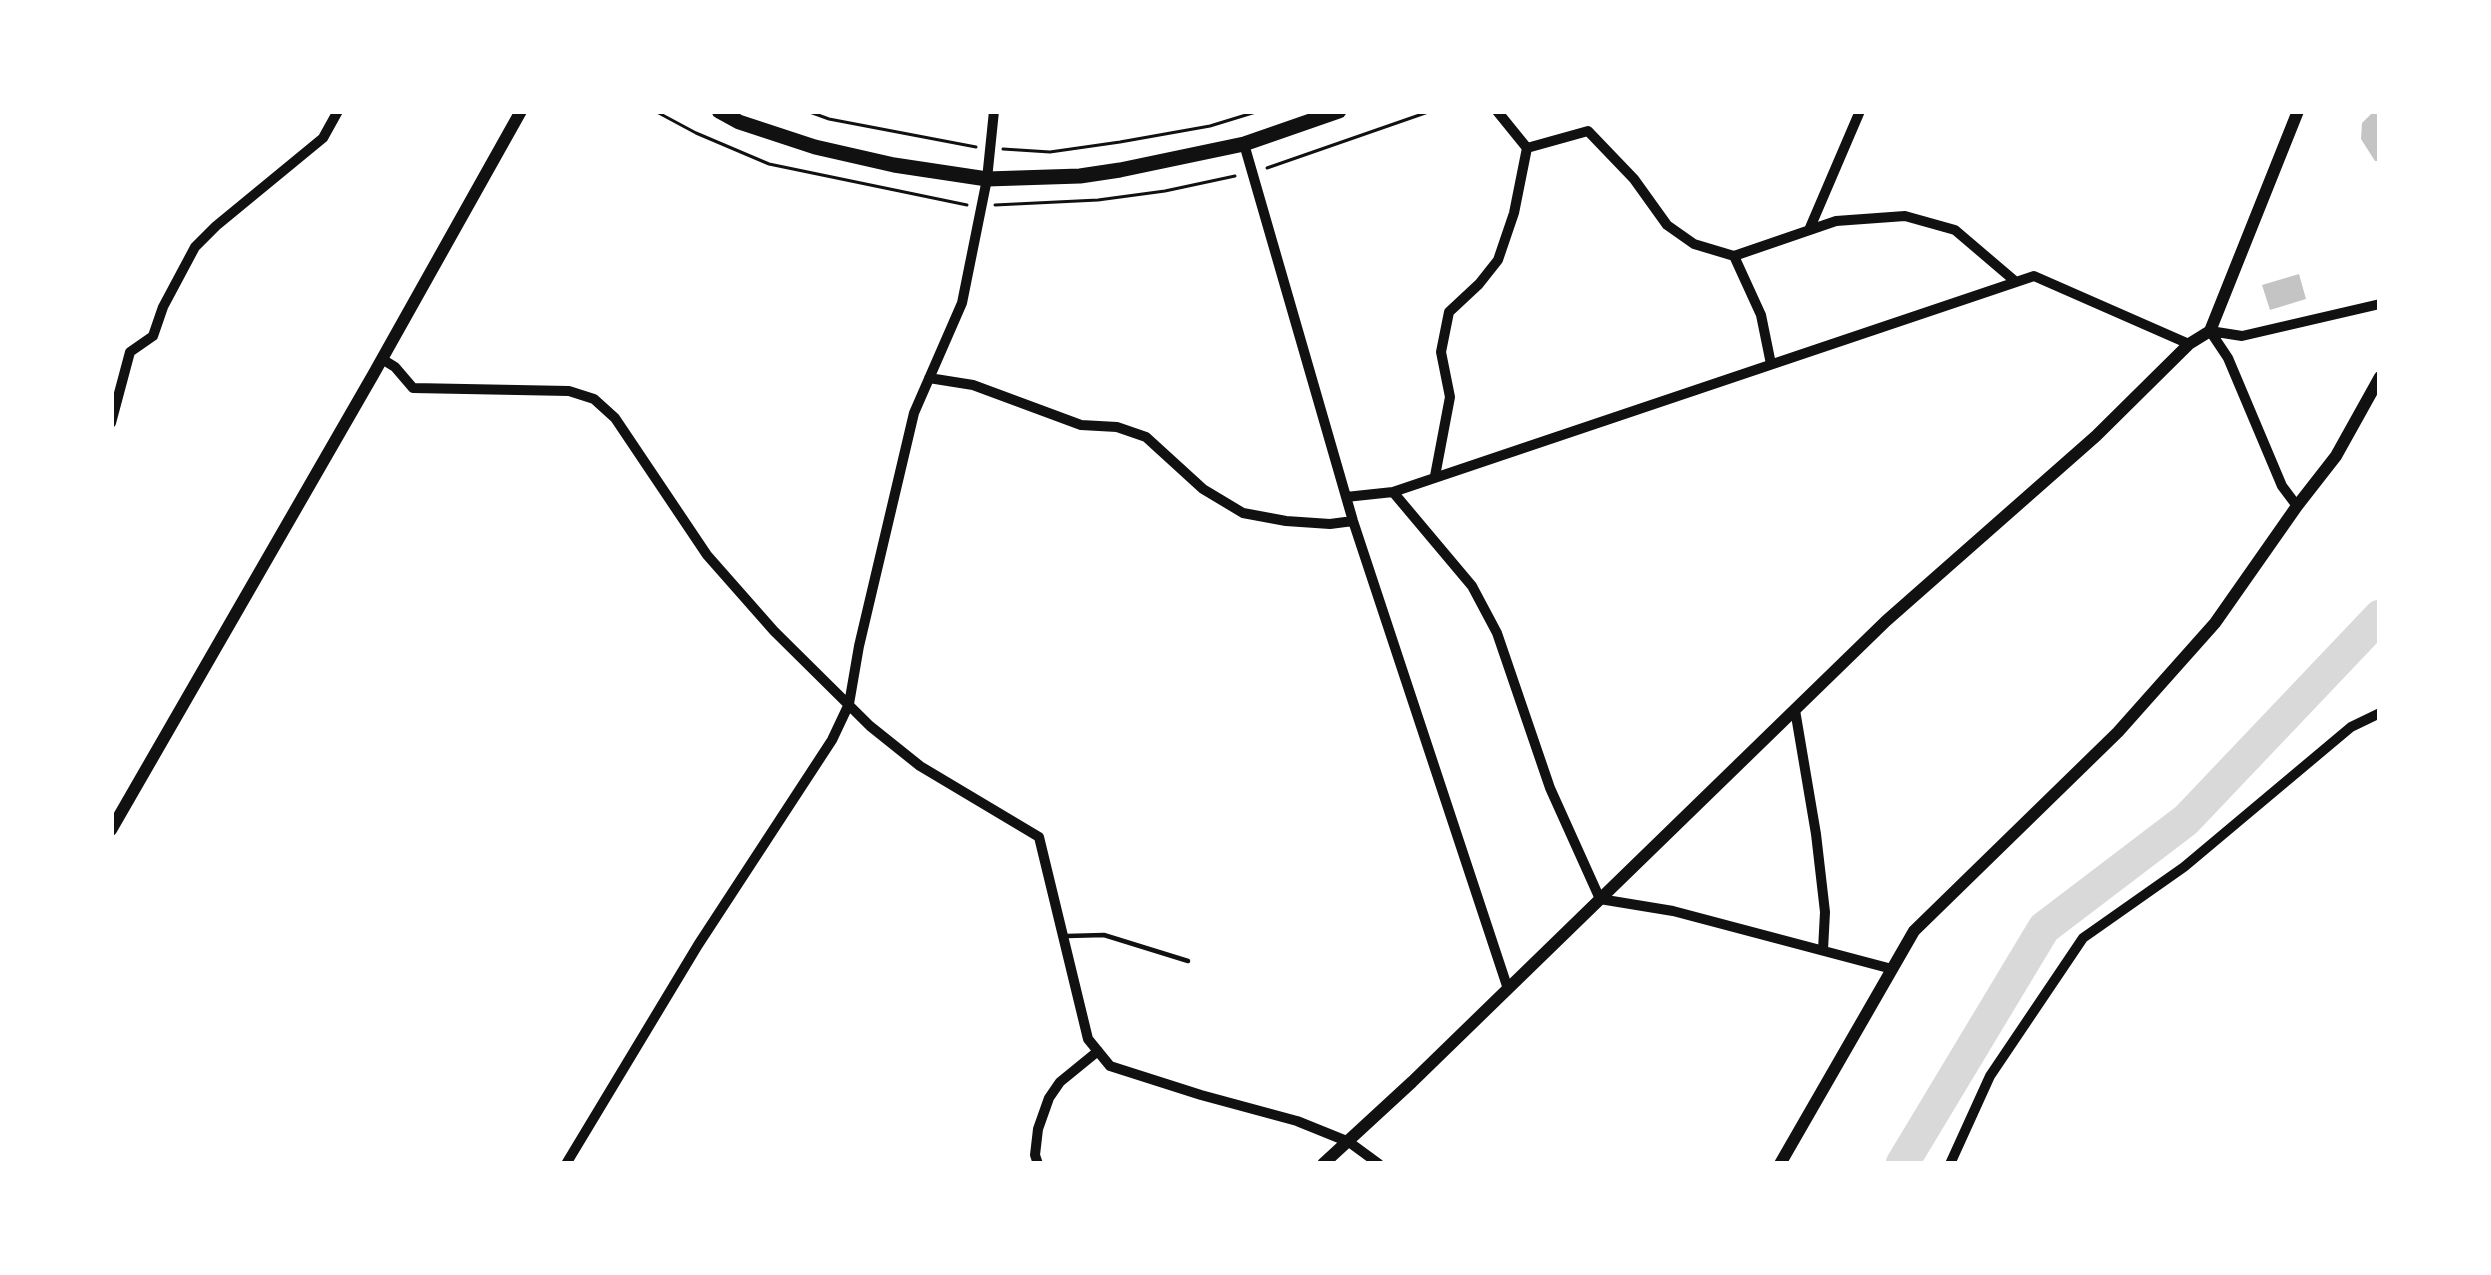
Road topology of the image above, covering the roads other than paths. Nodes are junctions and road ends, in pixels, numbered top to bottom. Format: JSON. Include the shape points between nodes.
{"nodes":[{"id":1,"x":338,"y":111,"type":"edge"},
{"id":2,"x":521,"y":111,"type":"edge"},
{"id":3,"x":719,"y":111,"type":"edge"},
{"id":4,"x":994,"y":111,"type":"edge"},
{"id":5,"x":1339,"y":111,"type":"edge"},
{"id":6,"x":1497,"y":111,"type":"edge"},
{"id":7,"x":1860,"y":111,"type":"edge"},
{"id":8,"x":2298,"y":111,"type":"edge"},
{"id":9,"x":737,"y":116,"type":"edge"},
{"id":10,"x":1244,"y":144,"type":"junction"},
{"id":11,"x":1526,"y":148,"type":"junction"},
{"id":12,"x":987,"y":178,"type":"junction"},
{"id":13,"x":1809,"y":230,"type":"junction"},
{"id":14,"x":1734,"y":256,"type":"junction"},
{"id":15,"x":2016,"y":282,"type":"junction"},
{"id":16,"x":2380,"y":304,"type":"edge"},
{"id":17,"x":2210,"y":331,"type":"junction"},
{"id":18,"x":2189,"y":344,"type":"junction"},
{"id":19,"x":382,"y":359,"type":"junction"},
{"id":20,"x":111,"y":362,"type":"edge"},
{"id":21,"x":1771,"y":364,"type":"junction"},
{"id":22,"x":125,"y":367,"type":"junction"},
{"id":23,"x":2380,"y":376,"type":"edge"},
{"id":24,"x":929,"y":378,"type":"junction"},
{"id":25,"x":111,"y":423,"type":"edge"},
{"id":26,"x":1435,"y":476,"type":"junction"},
{"id":27,"x":1394,"y":492,"type":"junction"},
{"id":28,"x":1346,"y":497,"type":"junction"},
{"id":29,"x":2297,"y":506,"type":"junction"},
{"id":30,"x":1353,"y":521,"type":"junction"},
{"id":31,"x":849,"y":704,"type":"junction"},
{"id":32,"x":1795,"y":710,"type":"junction"},
{"id":33,"x":2380,"y":713,"type":"edge"},
{"id":34,"x":111,"y":830,"type":"edge"},
{"id":35,"x":1600,"y":899,"type":"junction"},
{"id":36,"x":1061,"y":937,"type":"junction"},
{"id":37,"x":1823,"y":950,"type":"junction"},
{"id":38,"x":1188,"y":961,"type":"dead end"},
{"id":39,"x":1892,"y":969,"type":"junction"},
{"id":40,"x":1508,"y":989,"type":"junction"},
{"id":41,"x":1098,"y":1052,"type":"junction"},
{"id":42,"x":1349,"y":1142,"type":"junction"},
{"id":43,"x":566,"y":1164,"type":"edge"},
{"id":44,"x":1038,"y":1164,"type":"edge"},
{"id":45,"x":1323,"y":1164,"type":"edge"},
{"id":46,"x":1379,"y":1164,"type":"edge"},
{"id":47,"x":1780,"y":1164,"type":"edge"},
{"id":48,"x":1950,"y":1164,"type":"edge"}],
"edges":[{"from":1,"to":22,"type":"street","via":[[323,138],[195,247],[153,336],[130,352]]},
{"from":2,"to":19,"type":"street"},
{"from":3,"to":9,"type":"main road"},
{"from":4,"to":12,"type":"street"},
{"from":5,"to":10,"type":"main road"},
{"from":6,"to":11,"type":"street"},
{"from":7,"to":13,"type":"street"},
{"from":8,"to":17,"type":"street"},
{"from":9,"to":12,"type":"main road","via":[[815,147]]},
{"from":10,"to":12,"type":"main road","via":[[1080,176]]},
{"from":10,"to":28,"type":"street"},
{"from":11,"to":14,"type":"street","via":[[1588,131],[1667,225]]},
{"from":11,"to":26,"type":"street","via":[[1498,260],[1449,312],[1441,352],[1450,397]]},
{"from":12,"to":24,"type":"street","via":[[962,303]]},
{"from":13,"to":14,"type":"street"},
{"from":13,"to":15,"type":"street","via":[[1904,216],[1955,230]]},
{"from":14,"to":21,"type":"street","via":[[1761,315]]},
{"from":15,"to":18,"type":"street","via":[[2034,276]]},
{"from":15,"to":21,"type":"street"},
{"from":16,"to":17,"type":"street","via":[[2242,336]]},
{"from":17,"to":18,"type":"street"},
{"from":17,"to":29,"type":"street"},
{"from":18,"to":32,"type":"street"},
{"from":19,"to":31,"type":"street","via":[[413,388],[568,391],[595,399],[707,555]]},
{"from":19,"to":34,"type":"street"},
{"from":20,"to":22,"type":"street"},
{"from":21,"to":26,"type":"street"},
{"from":22,"to":25,"type":"street"},
{"from":23,"to":29,"type":"street"},
{"from":24,"to":30,"type":"street","via":[[1146,437],[1244,513]]},
{"from":24,"to":31,"type":"street","via":[[914,413]]},
{"from":26,"to":27,"type":"street"},
{"from":27,"to":28,"type":"street"},
{"from":27,"to":35,"type":"street","via":[[1472,586],[1497,633],[1550,788]]},
{"from":28,"to":30,"type":"street"},
{"from":29,"to":39,"type":"street","via":[[2216,623],[2118,732],[1914,931]]},
{"from":30,"to":40,"type":"street"},
{"from":31,"to":36,"type":"street","via":[[920,766],[1039,837]]},
{"from":31,"to":43,"type":"street"},
{"from":32,"to":35,"type":"street"},
{"from":32,"to":37,"type":"street","via":[[1825,912]]},
{"from":33,"to":48,"type":"street","via":[[2351,727],[2184,867],[2083,938],[1990,1076]]},
{"from":35,"to":37,"type":"street"},
{"from":35,"to":40,"type":"street"},
{"from":36,"to":38,"type":"lane","via":[[1104,934]]},
{"from":36,"to":41,"type":"street"},
{"from":37,"to":39,"type":"street"},
{"from":39,"to":47,"type":"street"},
{"from":40,"to":42,"type":"street"},
{"from":41,"to":42,"type":"street","via":[[1110,1066]]},
{"from":41,"to":44,"type":"street","via":[[1049,1098]]},
{"from":42,"to":45,"type":"street"},
{"from":42,"to":46,"type":"street"}]}
